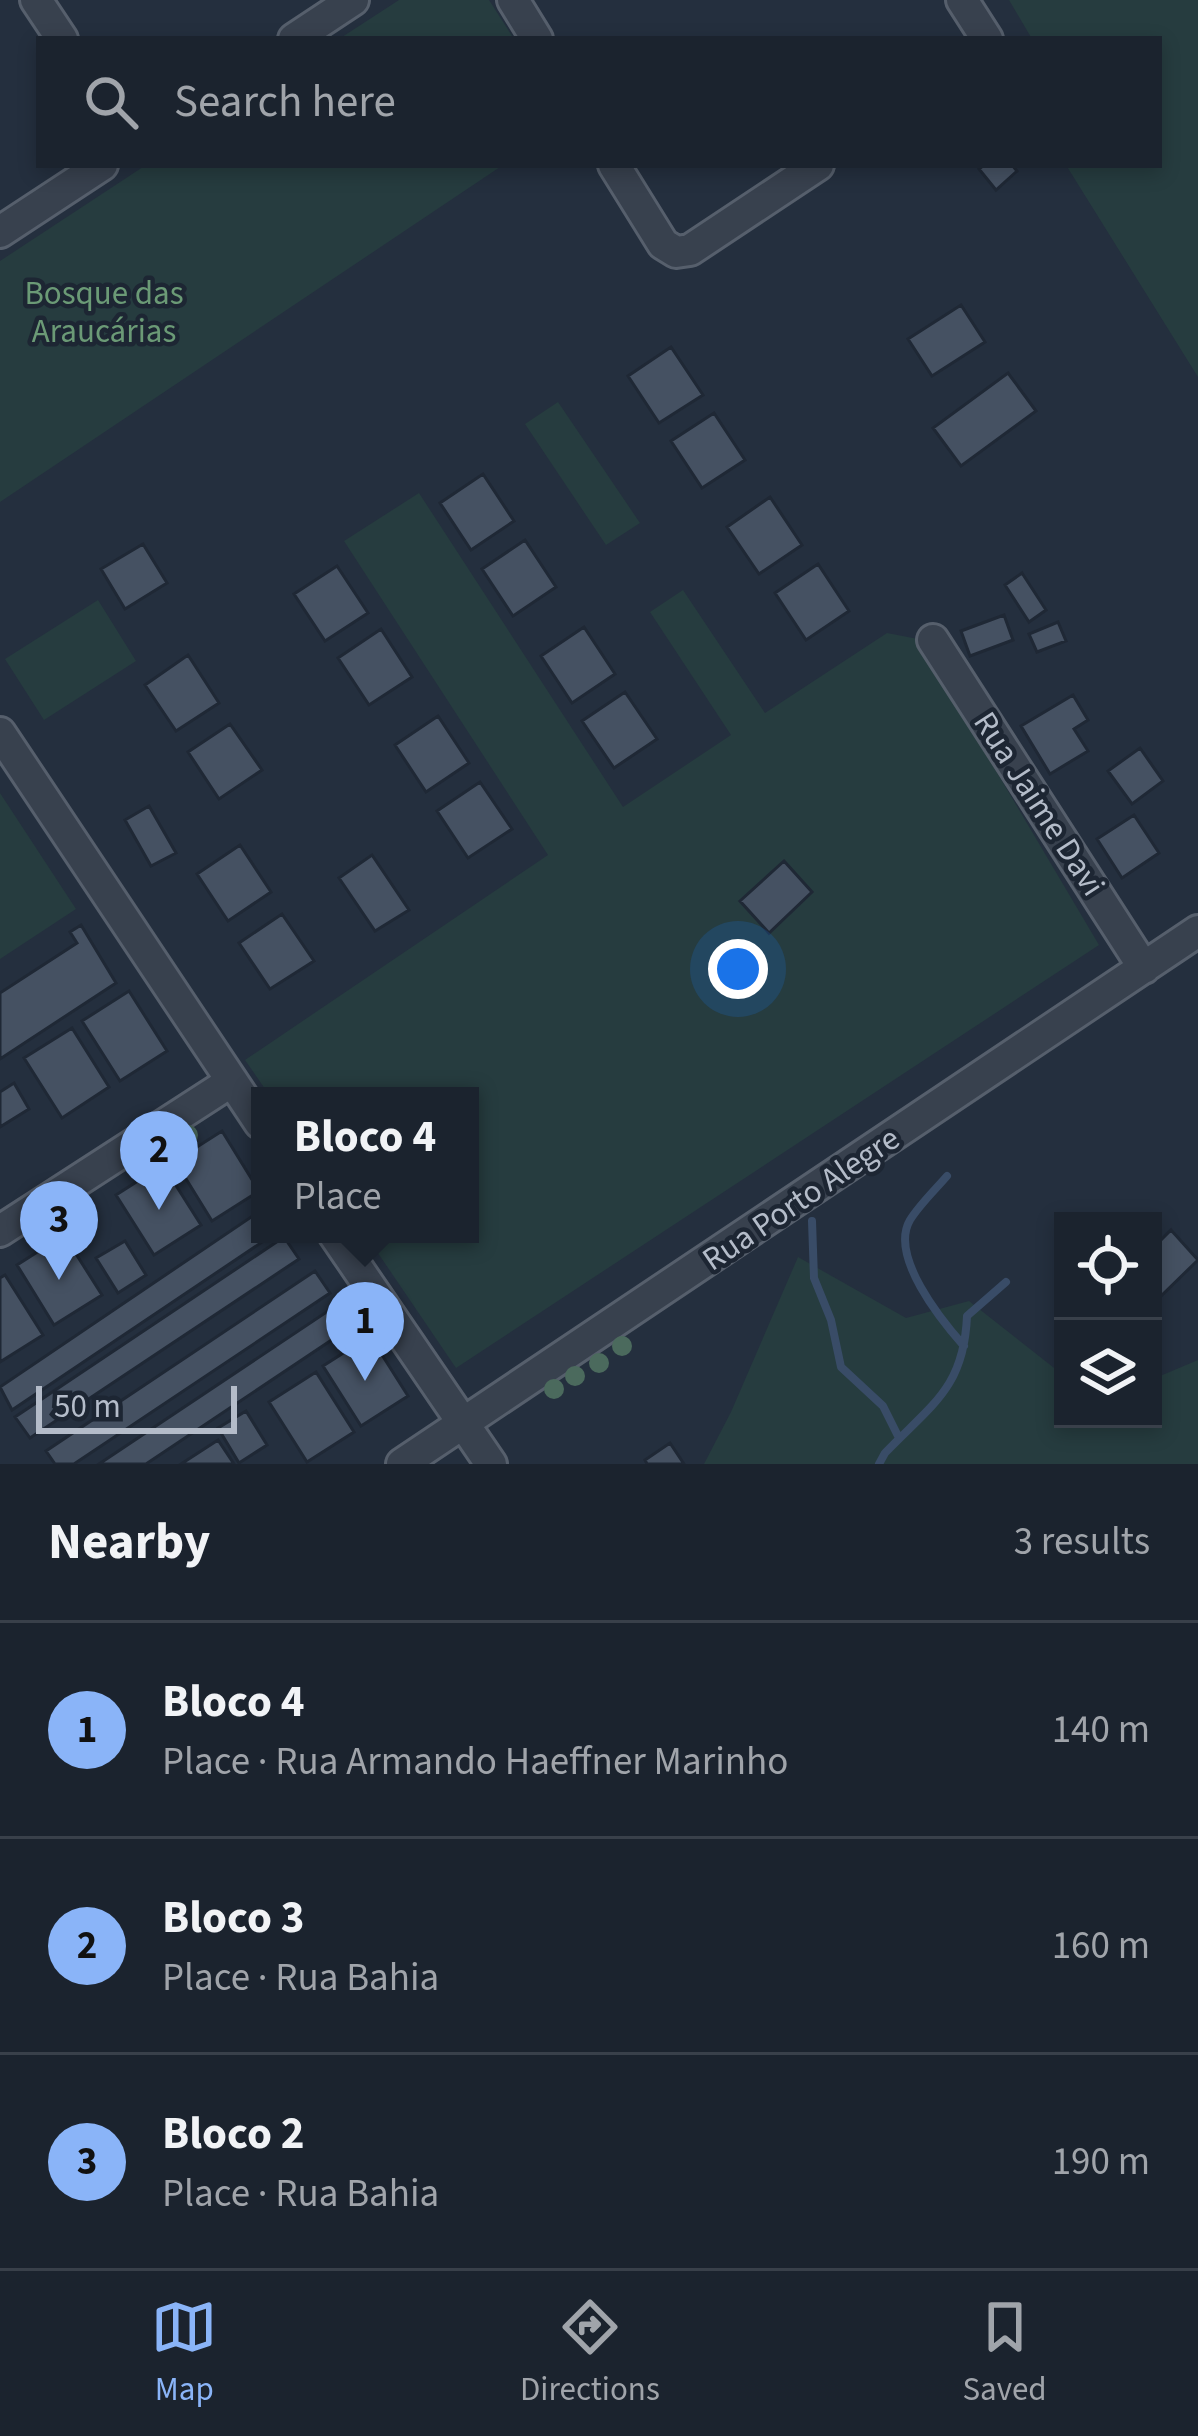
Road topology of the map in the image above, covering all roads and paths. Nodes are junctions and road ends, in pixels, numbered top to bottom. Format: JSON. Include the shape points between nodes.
{"nodes":[{"id":1,"x":36,"y":0,"type":"edge"},
{"id":2,"x":353,"y":0,"type":"edge"},
{"id":3,"x":513,"y":0,"type":"edge"},
{"id":4,"x":962,"y":0,"type":"edge"},
{"id":5,"x":60,"y":36,"type":"edge"},
{"id":6,"x":299,"y":36,"type":"edge"},
{"id":7,"x":535,"y":36,"type":"edge"},
{"id":8,"x":985,"y":36,"type":"edge"},
{"id":9,"x":97,"y":168,"type":"edge"},
{"id":10,"x":616,"y":168,"type":"edge"},
{"id":11,"x":813,"y":168,"type":"edge"},
{"id":12,"x":0,"y":232,"type":"edge"},
{"id":13,"x":933,"y":640,"type":"dead end"},
{"id":14,"x":2,"y":742,"type":"edge"},
{"id":15,"x":1198,"y":931,"type":"edge"},
{"id":16,"x":1144,"y":968,"type":"junction"},
{"id":17,"x":232,"y":1081,"type":"junction"},
{"id":18,"x":251,"y":1110,"type":"edge"},
{"id":19,"x":0,"y":1231,"type":"edge"},
{"id":20,"x":340,"y":1243,"type":"edge"},
{"id":21,"x":464,"y":1423,"type":"junction"},
{"id":22,"x":402,"y":1464,"type":"edge"},
{"id":23,"x":491,"y":1464,"type":"edge"}],
"edges":[{"from":1,"to":5,"type":"street"},
{"from":2,"to":6,"type":"street"},
{"from":3,"to":7,"type":"street"},
{"from":4,"to":8,"type":"street"},
{"from":9,"to":12,"type":"street"},
{"from":10,"to":11,"type":"street","via":[[676,252]]},
{"from":13,"to":16,"type":"street","name":"Rua Jaime Davi"},
{"from":14,"to":17,"type":"street"},
{"from":15,"to":16,"type":"street","name":"Rua Porto Alegre"},
{"from":16,"to":21,"type":"street","name":"Rua Porto Alegre"},
{"from":17,"to":18,"type":"street"},
{"from":17,"to":19,"type":"street"},
{"from":20,"to":21,"type":"street"},
{"from":21,"to":22,"type":"street","name":"Rua Porto Alegre"},
{"from":21,"to":23,"type":"street"}]}
